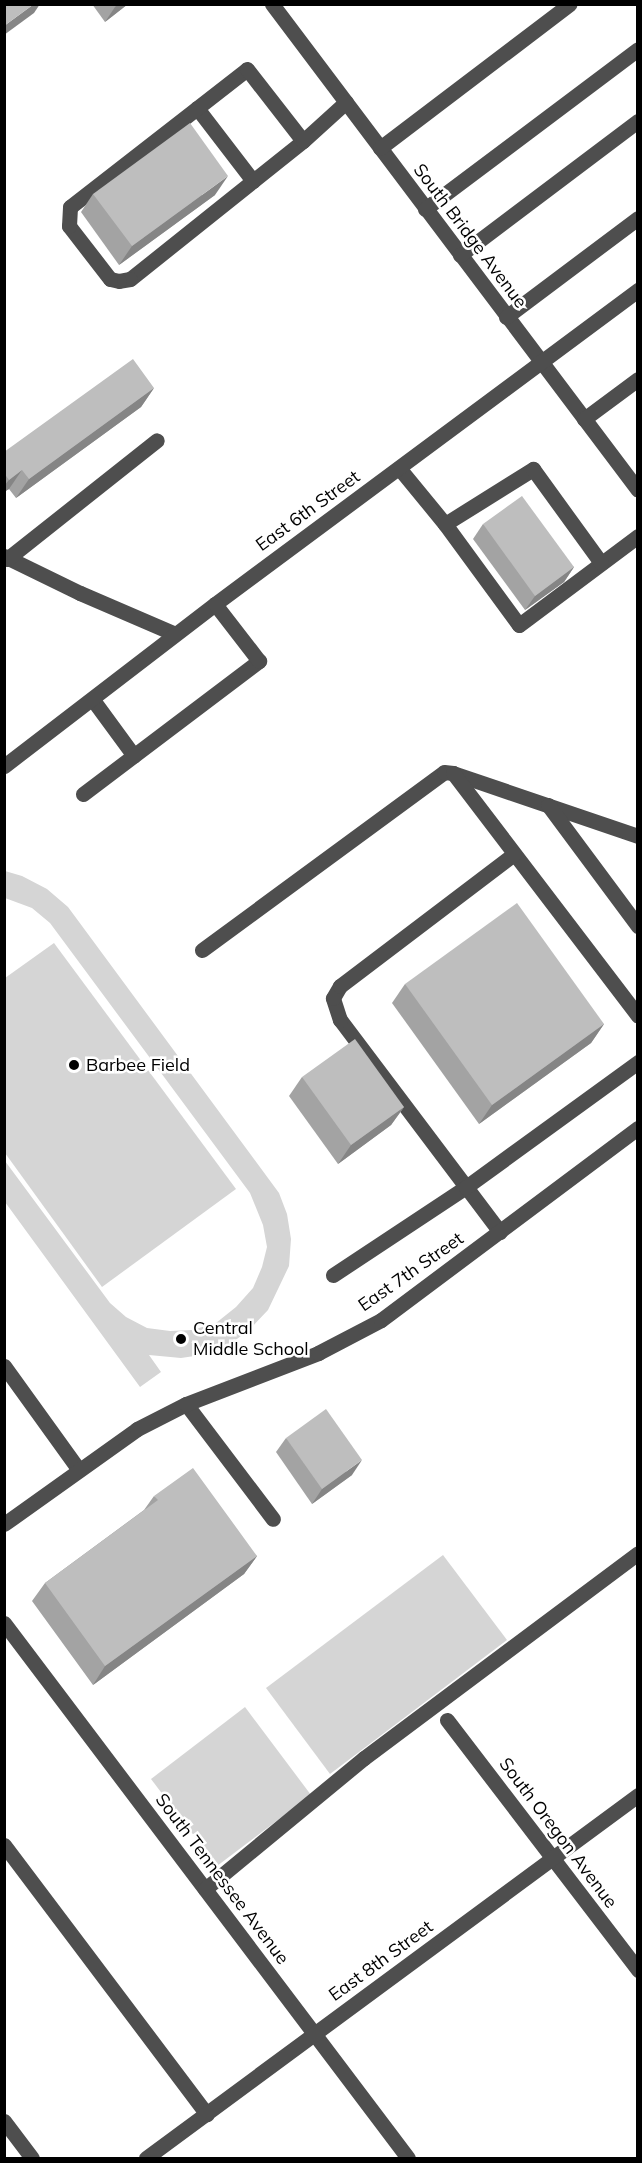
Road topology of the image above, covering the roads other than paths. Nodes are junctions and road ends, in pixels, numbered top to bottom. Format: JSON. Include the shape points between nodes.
{"nodes":[{"id":1,"x":272,"y":4,"type":"edge"},
{"id":2,"x":570,"y":4,"type":"edge"},
{"id":3,"x":638,"y":49,"type":"edge"},
{"id":4,"x":345,"y":102,"type":"junction"},
{"id":5,"x":197,"y":108,"type":"junction"},
{"id":6,"x":638,"y":121,"type":"edge"},
{"id":7,"x":303,"y":141,"type":"junction"},
{"id":8,"x":380,"y":148,"type":"junction"},
{"id":9,"x":253,"y":181,"type":"junction"},
{"id":10,"x":425,"y":209,"type":"junction"},
{"id":11,"x":638,"y":218,"type":"edge"},
{"id":12,"x":460,"y":255,"type":"junction"},
{"id":13,"x":638,"y":290,"type":"edge"},
{"id":14,"x":506,"y":317,"type":"junction"},
{"id":15,"x":540,"y":363,"type":"junction"},
{"id":16,"x":638,"y":379,"type":"edge"},
{"id":17,"x":584,"y":419,"type":"junction"},
{"id":18,"x":157,"y":440,"type":"dead end"},
{"id":19,"x":399,"y":468,"type":"junction"},
{"id":20,"x":636,"y":486,"type":"edge"},
{"id":21,"x":445,"y":524,"type":"junction"},
{"id":22,"x":638,"y":536,"type":"edge"},
{"id":23,"x":6,"y":557,"type":"edge"},
{"id":24,"x":601,"y":563,"type":"junction"},
{"id":25,"x":215,"y":604,"type":"junction"},
{"id":26,"x":176,"y":634,"type":"junction"},
{"id":27,"x":93,"y":700,"type":"junction"},
{"id":28,"x":134,"y":756,"type":"junction"},
{"id":29,"x":4,"y":766,"type":"edge"},
{"id":30,"x":453,"y":773,"type":"junction"},
{"id":31,"x":83,"y":794,"type":"dead end"},
{"id":32,"x":548,"y":805,"type":"junction"},
{"id":33,"x":638,"y":836,"type":"edge"},
{"id":34,"x":514,"y":854,"type":"junction"},
{"id":35,"x":638,"y":926,"type":"edge"},
{"id":36,"x":202,"y":950,"type":"dead end"},
{"id":37,"x":635,"y":1009,"type":"edge"},
{"id":38,"x":638,"y":1062,"type":"edge"},
{"id":39,"x":638,"y":1128,"type":"edge"},
{"id":40,"x":466,"y":1187,"type":"junction"},
{"id":41,"x":500,"y":1232,"type":"junction"},
{"id":42,"x":333,"y":1275,"type":"dead end"},
{"id":43,"x":4,"y":1366,"type":"edge"},
{"id":44,"x":186,"y":1404,"type":"junction"},
{"id":45,"x":79,"y":1470,"type":"junction"},
{"id":46,"x":273,"y":1519,"type":"dead end"},
{"id":47,"x":4,"y":1524,"type":"edge"},
{"id":48,"x":638,"y":1553,"type":"edge"},
{"id":49,"x":4,"y":1623,"type":"edge"},
{"id":50,"x":447,"y":1720,"type":"dead end"},
{"id":51,"x":638,"y":1795,"type":"edge"},
{"id":52,"x":4,"y":1845,"type":"edge"},
{"id":53,"x":553,"y":1860,"type":"junction"},
{"id":54,"x":205,"y":1889,"type":"junction"},
{"id":55,"x":638,"y":1970,"type":"edge"},
{"id":56,"x":314,"y":2034,"type":"junction"},
{"id":57,"x":207,"y":2114,"type":"junction"},
{"id":58,"x":4,"y":2121,"type":"edge"},
{"id":59,"x":32,"y":2158,"type":"edge"},
{"id":60,"x":146,"y":2158,"type":"edge"},
{"id":61,"x":408,"y":2158,"type":"edge"}],
"edges":[{"from":1,"to":4,"type":"street","name":"South Bridge Avenue"},
{"from":2,"to":8,"type":"street"},
{"from":3,"to":10,"type":"street"},
{"from":4,"to":7,"type":"street"},
{"from":4,"to":8,"type":"street","name":"South Bridge Avenue"},
{"from":5,"to":7,"type":"street","via":[[247,69]]},
{"from":5,"to":9,"type":"street"},
{"from":5,"to":9,"type":"street","via":[[70,207],[69,226],[110,279],[130,279]]},
{"from":6,"to":12,"type":"street"},
{"from":7,"to":9,"type":"street"},
{"from":8,"to":10,"type":"street","name":"South Bridge Avenue"},
{"from":10,"to":12,"type":"street","name":"South Bridge Avenue"},
{"from":11,"to":14,"type":"street"},
{"from":12,"to":14,"type":"street","name":"South Bridge Avenue"},
{"from":13,"to":15,"type":"street","name":"East 6th Street"},
{"from":14,"to":15,"type":"street","name":"South Bridge Avenue"},
{"from":15,"to":17,"type":"street","name":"South Bridge Avenue"},
{"from":15,"to":19,"type":"street","name":"East 6th Street"},
{"from":16,"to":17,"type":"street"},
{"from":17,"to":20,"type":"street","name":"South Bridge Avenue"},
{"from":18,"to":23,"type":"street"},
{"from":19,"to":21,"type":"street"},
{"from":19,"to":25,"type":"street","name":"East 6th Street"},
{"from":21,"to":24,"type":"street","via":[[533,469]]},
{"from":21,"to":24,"type":"street","via":[[519,625]]},
{"from":22,"to":24,"type":"street"},
{"from":23,"to":26,"type":"street"},
{"from":25,"to":26,"type":"street","name":"East 6th Street"},
{"from":25,"to":28,"type":"street","via":[[259,661]]},
{"from":26,"to":27,"type":"street","name":"East 6th Street"},
{"from":27,"to":28,"type":"street"},
{"from":27,"to":29,"type":"street","name":"East 6th Street"},
{"from":28,"to":31,"type":"street"},
{"from":30,"to":32,"type":"street"},
{"from":30,"to":34,"type":"street"},
{"from":30,"to":36,"type":"street","via":[[444,772]]},
{"from":32,"to":33,"type":"street"},
{"from":32,"to":35,"type":"street"},
{"from":34,"to":37,"type":"street"},
{"from":34,"to":40,"type":"street","via":[[340,986],[333,998],[340,1020]]},
{"from":38,"to":40,"type":"street"},
{"from":39,"to":41,"type":"street","name":"East 7th Street"},
{"from":40,"to":41,"type":"street"},
{"from":40,"to":42,"type":"street"},
{"from":41,"to":44,"type":"street","name":"East 7th Street","via":[[381,1320],[318,1353]]},
{"from":43,"to":45,"type":"street"},
{"from":44,"to":45,"type":"street","name":"East 7th Street","via":[[137,1429]]},
{"from":44,"to":46,"type":"street"},
{"from":45,"to":47,"type":"street","name":"East 7th Street"},
{"from":48,"to":54,"type":"street","via":[[364,1758]]},
{"from":49,"to":54,"type":"street","name":"South Tennessee Avenue"},
{"from":50,"to":53,"type":"street","name":"South Oregon Avenue"},
{"from":51,"to":53,"type":"street","name":"East 8th Street"},
{"from":52,"to":57,"type":"street"},
{"from":53,"to":55,"type":"street","name":"South Oregon Avenue"},
{"from":53,"to":56,"type":"street","name":"East 8th Street"},
{"from":54,"to":56,"type":"street","name":"South Tennessee Avenue"},
{"from":56,"to":57,"type":"street","name":"East 8th Street"},
{"from":56,"to":61,"type":"street","name":"South Tennessee Avenue"},
{"from":57,"to":60,"type":"street","name":"East 8th Street"},
{"from":58,"to":59,"type":"street"}]}
